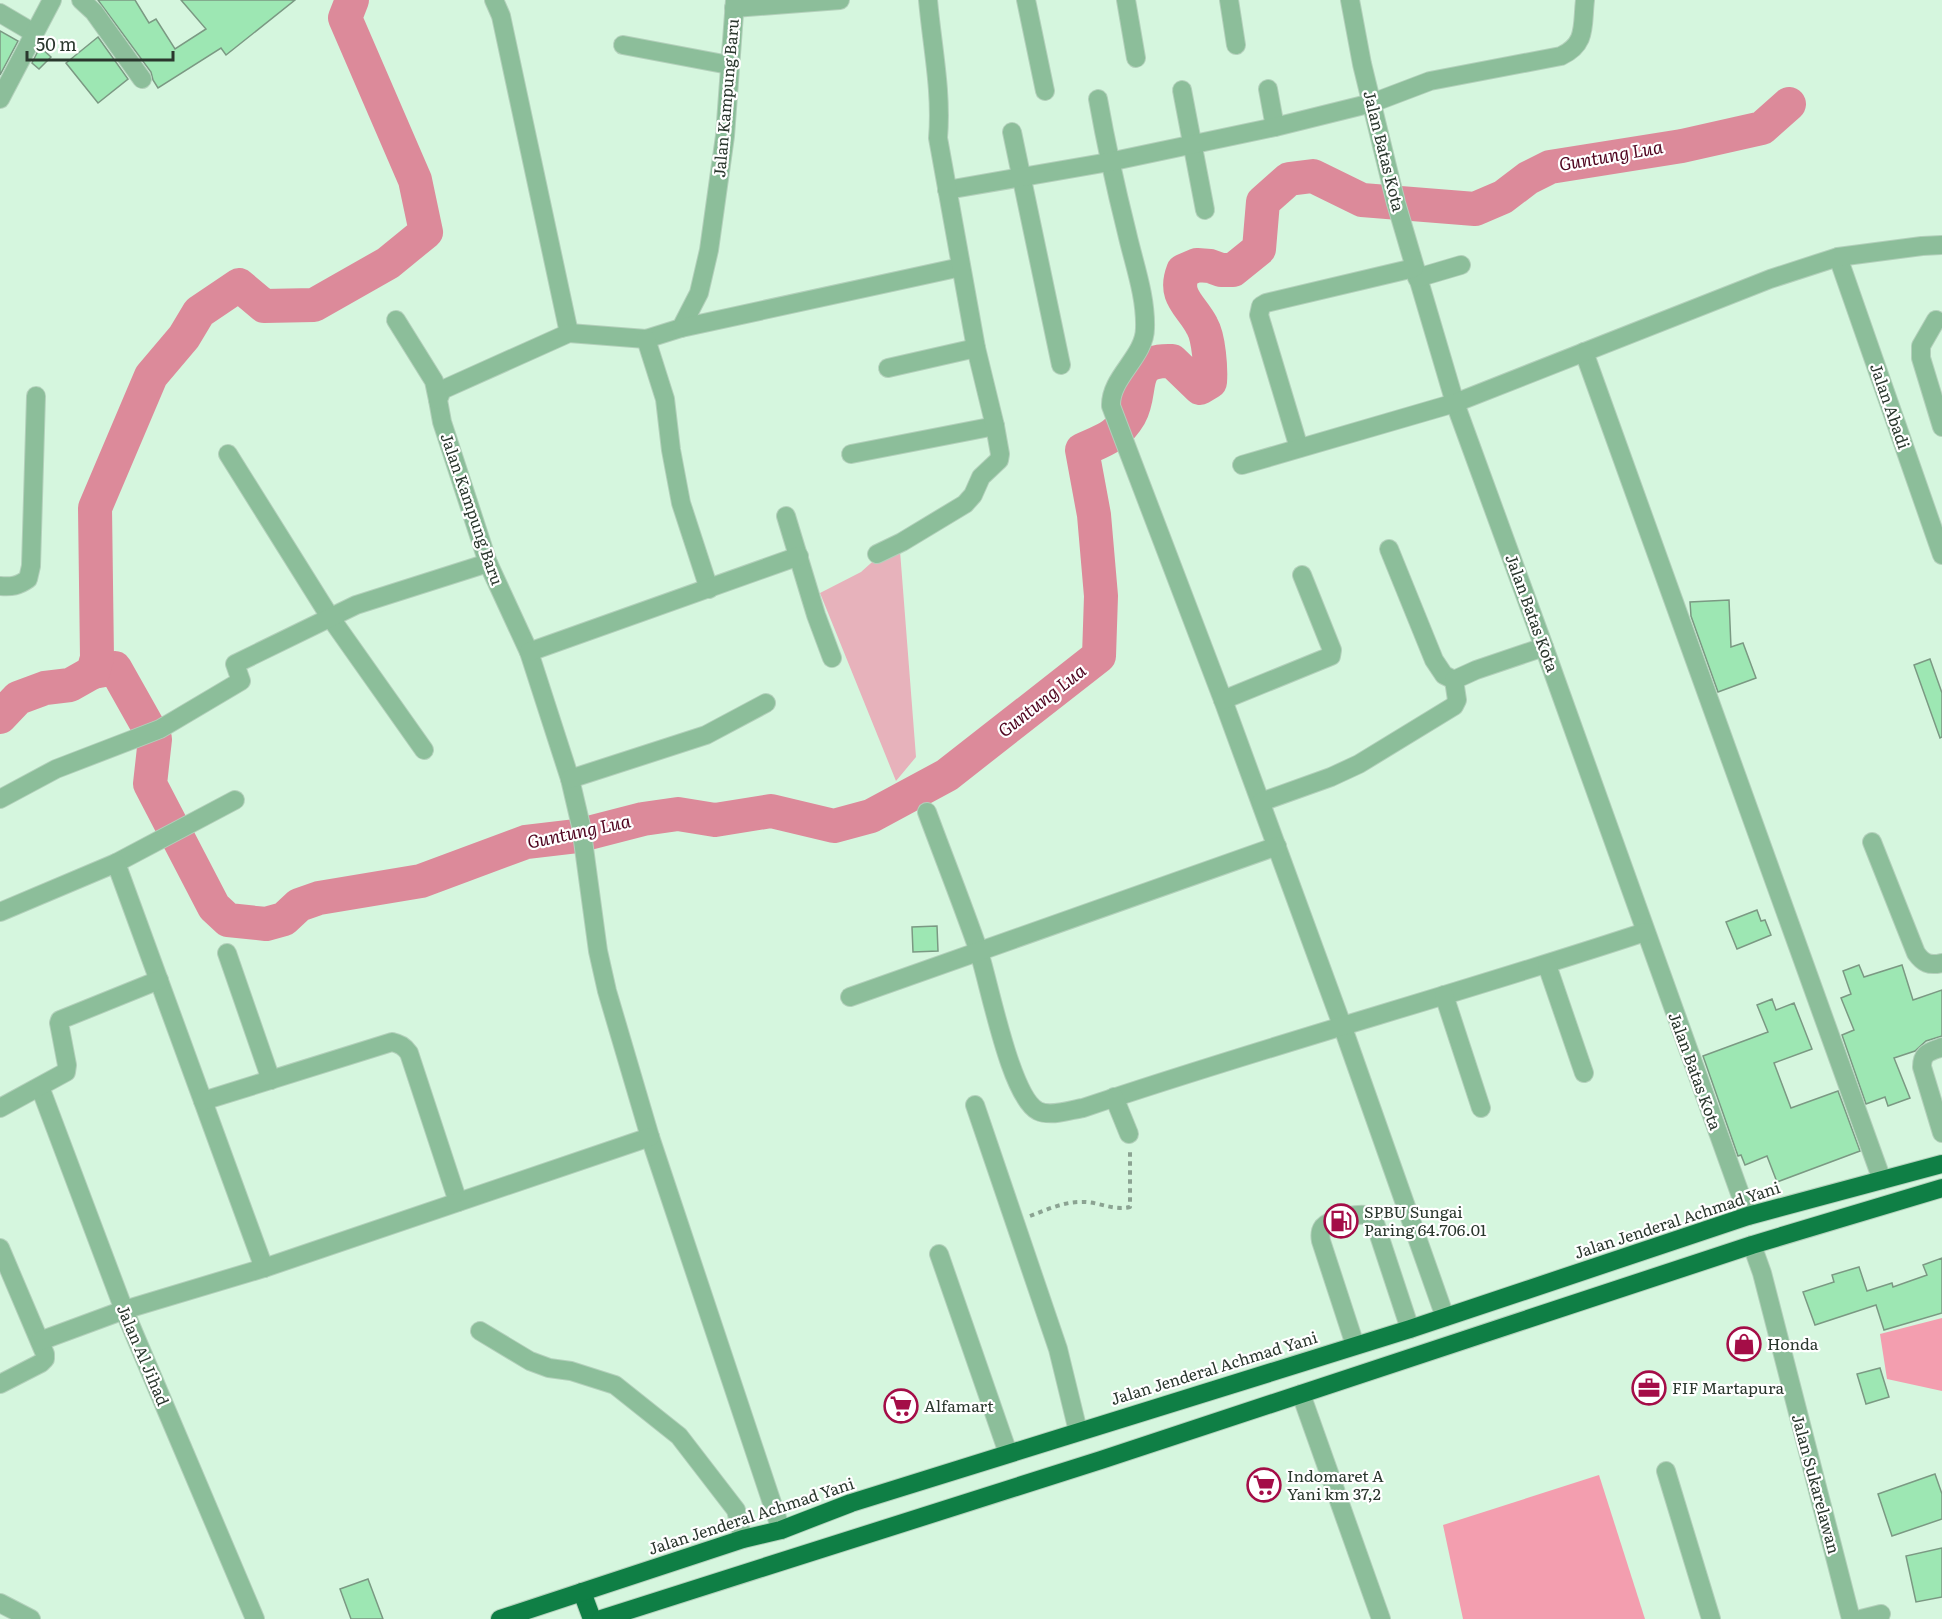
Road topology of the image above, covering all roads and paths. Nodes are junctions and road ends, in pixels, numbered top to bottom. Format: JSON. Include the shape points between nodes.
{"nodes":[{"id":1,"x":52,"y":0,"type":"edge"},
{"id":2,"x":81,"y":0,"type":"edge"},
{"id":3,"x":494,"y":0,"type":"edge"},
{"id":4,"x":840,"y":0,"type":"edge"},
{"id":5,"x":928,"y":0,"type":"edge"},
{"id":6,"x":1026,"y":0,"type":"edge"},
{"id":7,"x":1126,"y":0,"type":"edge"},
{"id":8,"x":1229,"y":0,"type":"edge"},
{"id":9,"x":1350,"y":0,"type":"edge"},
{"id":10,"x":1585,"y":0,"type":"edge"},
{"id":11,"x":735,"y":4,"type":"edge"},
{"id":12,"x":0,"y":13,"type":"edge"},
{"id":13,"x":34,"y":33,"type":"junction"},
{"id":14,"x":624,"y":45,"type":"dead end"},
{"id":15,"x":1236,"y":45,"type":"dead end"},
{"id":16,"x":1136,"y":58,"type":"dead end"},
{"id":17,"x":729,"y":65,"type":"junction"},
{"id":18,"x":142,"y":79,"type":"dead end"},
{"id":19,"x":1268,"y":89,"type":"dead end"},
{"id":20,"x":1182,"y":90,"type":"dead end"},
{"id":21,"x":1045,"y":91,"type":"dead end"},
{"id":22,"x":0,"y":99,"type":"edge"},
{"id":23,"x":1098,"y":99,"type":"dead end"},
{"id":24,"x":1372,"y":103,"type":"junction"},
{"id":25,"x":1275,"y":127,"type":"junction"},
{"id":26,"x":1012,"y":132,"type":"dead end"},
{"id":27,"x":1192,"y":145,"type":"junction"},
{"id":28,"x":1109,"y":162,"type":"junction"},
{"id":29,"x":1022,"y":177,"type":"junction"},
{"id":30,"x":947,"y":190,"type":"junction"},
{"id":31,"x":1204,"y":210,"type":"dead end"},
{"id":32,"x":1942,"y":245,"type":"edge"},
{"id":33,"x":1838,"y":256,"type":"junction"},
{"id":34,"x":1461,"y":265,"type":"dead end"},
{"id":35,"x":962,"y":267,"type":"junction"},
{"id":36,"x":1415,"y":273,"type":"junction"},
{"id":37,"x":396,"y":320,"type":"dead end"},
{"id":38,"x":1936,"y":320,"type":"dead end"},
{"id":39,"x":681,"y":328,"type":"junction"},
{"id":40,"x":569,"y":333,"type":"junction"},
{"id":41,"x":646,"y":339,"type":"junction"},
{"id":42,"x":976,"y":348,"type":"junction"},
{"id":43,"x":1584,"y":352,"type":"junction"},
{"id":44,"x":1061,"y":365,"type":"dead end"},
{"id":45,"x":888,"y":368,"type":"dead end"},
{"id":46,"x":36,"y":396,"type":"dead end"},
{"id":47,"x":438,"y":400,"type":"junction"},
{"id":48,"x":1455,"y":403,"type":"junction"},
{"id":49,"x":995,"y":426,"type":"junction"},
{"id":50,"x":1942,"y":427,"type":"edge"},
{"id":51,"x":1299,"y":448,"type":"junction"},
{"id":52,"x":228,"y":454,"type":"dead end"},
{"id":53,"x":851,"y":454,"type":"dead end"},
{"id":54,"x":1242,"y":465,"type":"dead end"},
{"id":55,"x":786,"y":516,"type":"dead end"},
{"id":56,"x":1389,"y":549,"type":"dead end"},
{"id":57,"x":877,"y":554,"type":"dead end"},
{"id":58,"x":1942,"y":555,"type":"edge"},
{"id":59,"x":798,"y":556,"type":"junction"},
{"id":60,"x":488,"y":563,"type":"junction"},
{"id":61,"x":1302,"y":575,"type":"dead end"},
{"id":62,"x":0,"y":586,"type":"edge"},
{"id":63,"x":710,"y":589,"type":"junction"},
{"id":64,"x":330,"y":617,"type":"junction"},
{"id":65,"x":1544,"y":647,"type":"junction"},
{"id":66,"x":528,"y":652,"type":"junction"},
{"id":67,"x":832,"y":658,"type":"dead end"},
{"id":68,"x":1454,"y":680,"type":"junction"},
{"id":69,"x":1223,"y":700,"type":"junction"},
{"id":70,"x":766,"y":703,"type":"dead end"},
{"id":71,"x":424,"y":750,"type":"dead end"},
{"id":72,"x":570,"y":779,"type":"junction"},
{"id":73,"x":0,"y":799,"type":"edge"},
{"id":74,"x":235,"y":800,"type":"dead end"},
{"id":75,"x":1260,"y":802,"type":"junction"},
{"id":76,"x":927,"y":812,"type":"dead end"},
{"id":77,"x":1872,"y":842,"type":"dead end"},
{"id":78,"x":1277,"y":846,"type":"junction"},
{"id":79,"x":116,"y":863,"type":"junction"},
{"id":80,"x":0,"y":912,"type":"edge"},
{"id":81,"x":1645,"y":932,"type":"junction"},
{"id":82,"x":979,"y":951,"type":"junction"},
{"id":83,"x":227,"y":953,"type":"dead end"},
{"id":84,"x":1942,"y":963,"type":"edge"},
{"id":85,"x":1547,"y":964,"type":"junction"},
{"id":86,"x":159,"y":981,"type":"junction"},
{"id":87,"x":1444,"y":995,"type":"junction"},
{"id":88,"x":850,"y":997,"type":"dead end"},
{"id":89,"x":1342,"y":1025,"type":"junction"},
{"id":90,"x":1942,"y":1047,"type":"edge"},
{"id":91,"x":1584,"y":1073,"type":"dead end"},
{"id":92,"x":272,"y":1080,"type":"junction"},
{"id":93,"x":40,"y":1087,"type":"junction"},
{"id":94,"x":1114,"y":1097,"type":"junction"},
{"id":95,"x":203,"y":1101,"type":"junction"},
{"id":96,"x":975,"y":1105,"type":"dead end"},
{"id":97,"x":0,"y":1108,"type":"edge"},
{"id":98,"x":1481,"y":1108,"type":"dead end"},
{"id":99,"x":1942,"y":1133,"type":"edge"},
{"id":100,"x":1129,"y":1134,"type":"joint"},
{"id":101,"x":650,"y":1137,"type":"junction"},
{"id":102,"x":1942,"y":1164,"type":"edge"},
{"id":103,"x":1882,"y":1180,"type":"junction"},
{"id":104,"x":1942,"y":1188,"type":"edge"},
{"id":105,"x":458,"y":1202,"type":"junction"},
{"id":106,"x":1748,"y":1216,"type":"junction"},
{"id":107,"x":1016,"y":1222,"type":"junction"},
{"id":108,"x":1752,"y":1245,"type":"junction"},
{"id":109,"x":0,"y":1248,"type":"edge"},
{"id":110,"x":939,"y":1254,"type":"dead end"},
{"id":111,"x":264,"y":1268,"type":"junction"},
{"id":112,"x":7,"y":1281,"type":"edge"},
{"id":113,"x":1522,"y":1290,"type":"junction"},
{"id":114,"x":124,"y":1310,"type":"junction"},
{"id":115,"x":1445,"y":1317,"type":"junction"},
{"id":116,"x":1532,"y":1319,"type":"junction"},
{"id":117,"x":1410,"y":1329,"type":"junction"},
{"id":118,"x":480,"y":1331,"type":"dead end"},
{"id":119,"x":39,"y":1341,"type":"junction"},
{"id":120,"x":1355,"y":1345,"type":"junction"},
{"id":121,"x":0,"y":1384,"type":"edge"},
{"id":122,"x":1301,"y":1394,"type":"junction"},
{"id":123,"x":1078,"y":1431,"type":"junction"},
{"id":124,"x":1008,"y":1453,"type":"junction"},
{"id":125,"x":1666,"y":1471,"type":"dead end"},
{"id":126,"x":781,"y":1530,"type":"junction"},
{"id":127,"x":743,"y":1539,"type":"junction"},
{"id":128,"x":640,"y":1573,"type":"junction"},
{"id":129,"x":582,"y":1592,"type":"junction"},
{"id":130,"x":0,"y":1603,"type":"edge"},
{"id":131,"x":650,"y":1603,"type":"junction"},
{"id":132,"x":1881,"y":1614,"type":"dead end"},
{"id":133,"x":31,"y":1619,"type":"edge"},
{"id":134,"x":255,"y":1619,"type":"edge"},
{"id":135,"x":500,"y":1619,"type":"edge"},
{"id":136,"x":592,"y":1619,"type":"edge"},
{"id":137,"x":601,"y":1619,"type":"edge"},
{"id":138,"x":1381,"y":1619,"type":"edge"},
{"id":139,"x":1711,"y":1619,"type":"edge"},
{"id":140,"x":1851,"y":1619,"type":"edge"},
{"id":141,"x":1861,"y":1619,"type":"edge"}],
"edges":[{"from":1,"to":13,"type":"street"},
{"from":2,"to":18,"type":"street"},
{"from":3,"to":40,"type":"street","via":[[501,16]]},
{"from":4,"to":11,"type":"street"},
{"from":5,"to":30,"type":"street","via":[[940,103],[938,138]]},
{"from":6,"to":21,"type":"street"},
{"from":7,"to":16,"type":"street"},
{"from":8,"to":15,"type":"street"},
{"from":9,"to":24,"type":"street","name":"Jalan Batas Kota"},
{"from":10,"to":24,"type":"street","via":[[1580,42],[1561,56],[1430,81]]},
{"from":11,"to":17,"type":"street","name":"Jalan Kampung Baru"},
{"from":12,"to":13,"type":"street"},
{"from":13,"to":22,"type":"street"},
{"from":14,"to":17,"type":"street"},
{"from":17,"to":39,"type":"street","name":"Jalan Kampung Baru","via":[[725,136],[709,250],[699,293]]},
{"from":19,"to":25,"type":"street"},
{"from":20,"to":27,"type":"street"},
{"from":23,"to":28,"type":"street"},
{"from":24,"to":25,"type":"street"},
{"from":24,"to":36,"type":"street","name":"Jalan Batas Kota"},
{"from":25,"to":27,"type":"street"},
{"from":26,"to":29,"type":"street"},
{"from":27,"to":28,"type":"street"},
{"from":27,"to":31,"type":"street"},
{"from":28,"to":29,"type":"street"},
{"from":28,"to":69,"type":"street","via":[[1143,303],[1145,331],[1136,355],[1111,396],[1112,406]]},
{"from":29,"to":30,"type":"street"},
{"from":29,"to":44,"type":"street"},
{"from":30,"to":35,"type":"street"},
{"from":32,"to":33,"type":"street"},
{"from":33,"to":43,"type":"street"},
{"from":33,"to":58,"type":"street","name":"Jalan Abadi"},
{"from":34,"to":36,"type":"street"},
{"from":35,"to":39,"type":"street"},
{"from":35,"to":42,"type":"street"},
{"from":36,"to":48,"type":"street","name":"Jalan Batas Kota"},
{"from":36,"to":51,"type":"street","via":[[1261,306],[1259,315]]},
{"from":37,"to":47,"type":"street","name":"Jalan Kampung Baru","via":[[434,381]]},
{"from":38,"to":50,"type":"street","via":[[1922,346],[1921,358]]},
{"from":39,"to":41,"type":"street"},
{"from":40,"to":41,"type":"street"},
{"from":40,"to":47,"type":"street","via":[[442,390]]},
{"from":41,"to":63,"type":"street","via":[[665,399],[681,503]]},
{"from":42,"to":45,"type":"street"},
{"from":42,"to":49,"type":"street"},
{"from":43,"to":48,"type":"street"},
{"from":43,"to":103,"type":"street"},
{"from":46,"to":62,"type":"street","via":[[31,566],[28,579],[22,583]]},
{"from":47,"to":60,"type":"street","name":"Jalan Kampung Baru"},
{"from":48,"to":51,"type":"street"},
{"from":48,"to":65,"type":"street","name":"Jalan Batas Kota"},
{"from":49,"to":53,"type":"street"},
{"from":49,"to":57,"type":"street","via":[[999,460],[981,477],[974,495],[965,504]]},
{"from":51,"to":54,"type":"street"},
{"from":52,"to":64,"type":"street"},
{"from":55,"to":59,"type":"street"},
{"from":56,"to":68,"type":"street","via":[[1434,660],[1444,675]]},
{"from":59,"to":63,"type":"street"},
{"from":59,"to":67,"type":"street"},
{"from":60,"to":64,"type":"street"},
{"from":60,"to":66,"type":"street","name":"Jalan Kampung Baru"},
{"from":61,"to":69,"type":"street","via":[[1331,656]]},
{"from":63,"to":66,"type":"street"},
{"from":64,"to":71,"type":"street"},
{"from":64,"to":73,"type":"street","via":[[235,664],[241,681],[153,732],[56,769]]},
{"from":65,"to":68,"type":"street"},
{"from":65,"to":81,"type":"street","name":"Jalan Batas Kota"},
{"from":66,"to":72,"type":"street","name":"Jalan Kampung Baru"},
{"from":68,"to":75,"type":"street","via":[[1457,699],[1449,711],[1359,764]]},
{"from":69,"to":75,"type":"street"},
{"from":70,"to":72,"type":"street","via":[[706,735]]},
{"from":72,"to":101,"type":"street","name":"Jalan Kampung Baru","via":[[581,826],[598,951]]},
{"from":74,"to":79,"type":"street"},
{"from":75,"to":78,"type":"street"},
{"from":76,"to":82,"type":"street"},
{"from":77,"to":84,"type":"street","via":[[1916,953],[1929,965]]},
{"from":78,"to":82,"type":"street"},
{"from":78,"to":89,"type":"street"},
{"from":79,"to":80,"type":"street"},
{"from":79,"to":86,"type":"street"},
{"from":81,"to":85,"type":"street"},
{"from":81,"to":106,"type":"street","name":"Jalan Batas Kota"},
{"from":82,"to":88,"type":"street"},
{"from":82,"to":94,"type":"street","via":[[1010,1064],[1024,1097],[1037,1111],[1054,1113]]},
{"from":83,"to":92,"type":"street"},
{"from":85,"to":87,"type":"street"},
{"from":85,"to":91,"type":"street"},
{"from":86,"to":93,"type":"street","via":[[60,1020],[68,1068]]},
{"from":86,"to":95,"type":"street"},
{"from":87,"to":89,"type":"street"},
{"from":87,"to":98,"type":"street"},
{"from":89,"to":94,"type":"street"},
{"from":89,"to":115,"type":"street"},
{"from":90,"to":99,"type":"street","via":[[1925,1053],[1922,1067]]},
{"from":92,"to":95,"type":"street"},
{"from":92,"to":105,"type":"street","via":[[392,1042],[405,1047]]},
{"from":93,"to":97,"type":"street"},
{"from":93,"to":114,"type":"street","name":"Jalan Al Jihad"},
{"from":94,"to":100,"type":"street"},
{"from":95,"to":111,"type":"street"},
{"from":96,"to":107,"type":"street"},
{"from":100,"to":107,"type":"path","via":[[1130,1207],[1113,1209],[1092,1203],[1069,1203]]},
{"from":101,"to":105,"type":"street"},
{"from":101,"to":126,"type":"street","name":"Jalan Kampung Baru"},
{"from":102,"to":103,"type":"highway","name":"Jalan Jenderal Achmad Yani"},
{"from":103,"to":106,"type":"highway","name":"Jalan Jenderal Achmad Yani"},
{"from":104,"to":108,"type":"highway"},
{"from":105,"to":111,"type":"street"},
{"from":106,"to":113,"type":"highway","name":"Jalan Jenderal Achmad Yani"},
{"from":107,"to":123,"type":"street","via":[[1058,1349]]},
{"from":108,"to":116,"type":"highway"},
{"from":108,"to":140,"type":"street","name":"Jalan Sukarelawan"},
{"from":109,"to":112,"type":"street"},
{"from":110,"to":124,"type":"street"},
{"from":111,"to":114,"type":"street"},
{"from":112,"to":119,"type":"street"},
{"from":113,"to":115,"type":"highway","name":"Jalan Jenderal Achmad Yani"},
{"from":113,"to":116,"type":"highway"},
{"from":114,"to":119,"type":"street"},
{"from":114,"to":134,"type":"street","name":"Jalan Al Jihad"},
{"from":115,"to":117,"type":"highway","name":"Jalan Jenderal Achmad Yani"},
{"from":116,"to":122,"type":"highway"},
{"from":117,"to":120,"type":"highway","name":"Jalan Jenderal Achmad Yani"},
{"from":117,"to":120,"type":"street","via":[[1373,1217],[1361,1213],[1330,1222],[1320,1233],[1321,1241]]},
{"from":118,"to":127,"type":"street","via":[[530,1361],[615,1385],[679,1436],[736,1510]]},
{"from":119,"to":121,"type":"street","via":[[44,1361]]},
{"from":120,"to":123,"type":"highway","name":"Jalan Jenderal Achmad Yani"},
{"from":122,"to":131,"type":"highway"},
{"from":122,"to":138,"type":"street"},
{"from":123,"to":124,"type":"highway","name":"Jalan Jenderal Achmad Yani"},
{"from":124,"to":126,"type":"highway","name":"Jalan Jenderal Achmad Yani"},
{"from":125,"to":139,"type":"street"},
{"from":126,"to":127,"type":"highway","name":"Jalan Jenderal Achmad Yani"},
{"from":127,"to":128,"type":"highway","name":"Jalan Jenderal Achmad Yani"},
{"from":128,"to":129,"type":"highway","name":"Jalan Jenderal Achmad Yani"},
{"from":128,"to":131,"type":"highway"},
{"from":129,"to":135,"type":"highway","name":"Jalan Jenderal Achmad Yani"},
{"from":129,"to":136,"type":"highway"},
{"from":130,"to":133,"type":"street"},
{"from":131,"to":137,"type":"highway"},
{"from":132,"to":141,"type":"street"}]}
